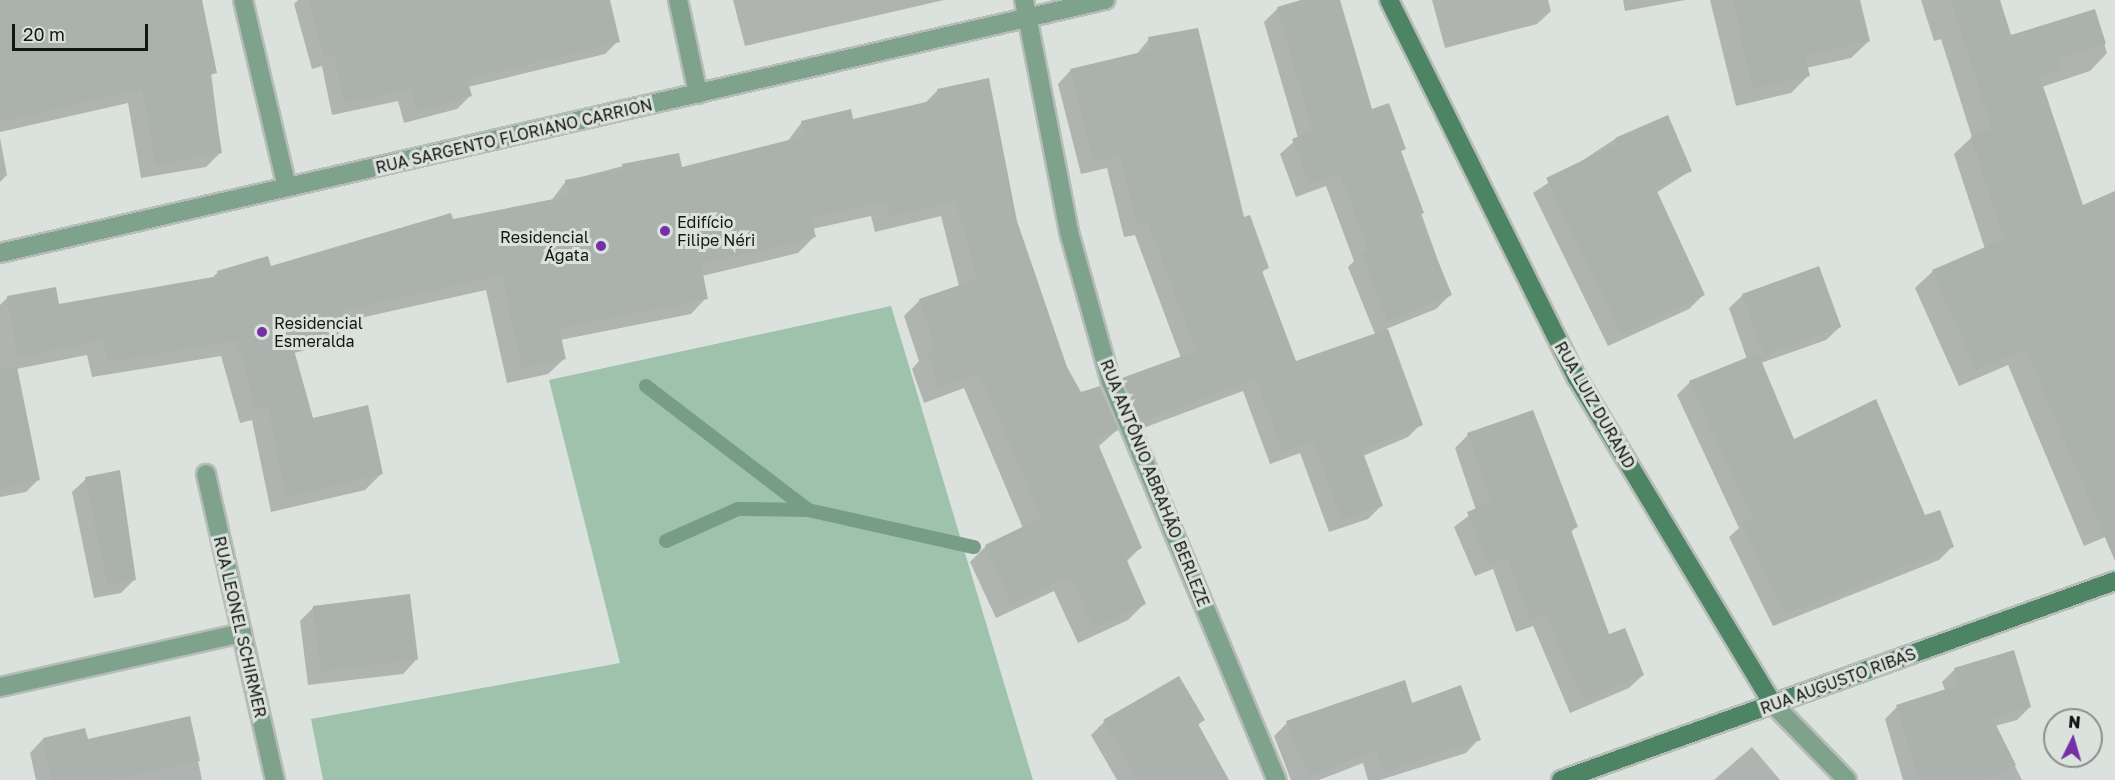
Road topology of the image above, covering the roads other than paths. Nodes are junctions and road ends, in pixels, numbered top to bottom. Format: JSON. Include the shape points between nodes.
{"nodes":[{"id":1,"x":243,"y":0,"type":"edge"},
{"id":2,"x":678,"y":0,"type":"edge"},
{"id":3,"x":1105,"y":0,"type":"edge"},
{"id":4,"x":1389,"y":0,"type":"edge"},
{"id":5,"x":1026,"y":9,"type":"edge"},
{"id":6,"x":698,"y":93,"type":"junction"},
{"id":7,"x":287,"y":187,"type":"junction"},
{"id":8,"x":0,"y":253,"type":"edge"},
{"id":9,"x":206,"y":474,"type":"dead end"},
{"id":10,"x":2115,"y":581,"type":"edge"},
{"id":11,"x":242,"y":633,"type":"junction"},
{"id":12,"x":0,"y":687,"type":"edge"},
{"id":13,"x":1773,"y":704,"type":"junction"},
{"id":14,"x":274,"y":780,"type":"edge"},
{"id":15,"x":1277,"y":780,"type":"edge"},
{"id":16,"x":1561,"y":780,"type":"edge"},
{"id":17,"x":1847,"y":780,"type":"edge"}],
"edges":[{"from":1,"to":7,"type":"street"},
{"from":2,"to":6,"type":"street"},
{"from":3,"to":5,"type":"street","name":"RUA SARGENTO FLORIANO CARRION"},
{"from":4,"to":13,"type":"street","name":"RUA LUIZ DURAND","via":[[1577,378]]},
{"from":5,"to":6,"type":"street","name":"RUA SARGENTO FLORIANO CARRION"},
{"from":5,"to":15,"type":"street","name":"RUA ANTÔNIO ABRAHÃO BERLEZE","via":[[1069,232],[1110,382]]},
{"from":6,"to":7,"type":"street","name":"RUA SARGENTO FLORIANO CARRION"},
{"from":7,"to":8,"type":"street","name":"RUA SARGENTO FLORIANO CARRION"},
{"from":9,"to":11,"type":"street","name":"RUA LEONEL SCHIRMER"},
{"from":10,"to":13,"type":"street","name":"RUA AUGUSTO RIBAS"},
{"from":11,"to":12,"type":"street"},
{"from":11,"to":14,"type":"street","name":"RUA LEONEL SCHIRMER"},
{"from":13,"to":16,"type":"street","name":"RUA AUGUSTO RIBAS"},
{"from":13,"to":17,"type":"street","name":"RUA LUIZ DURAND"}]}
